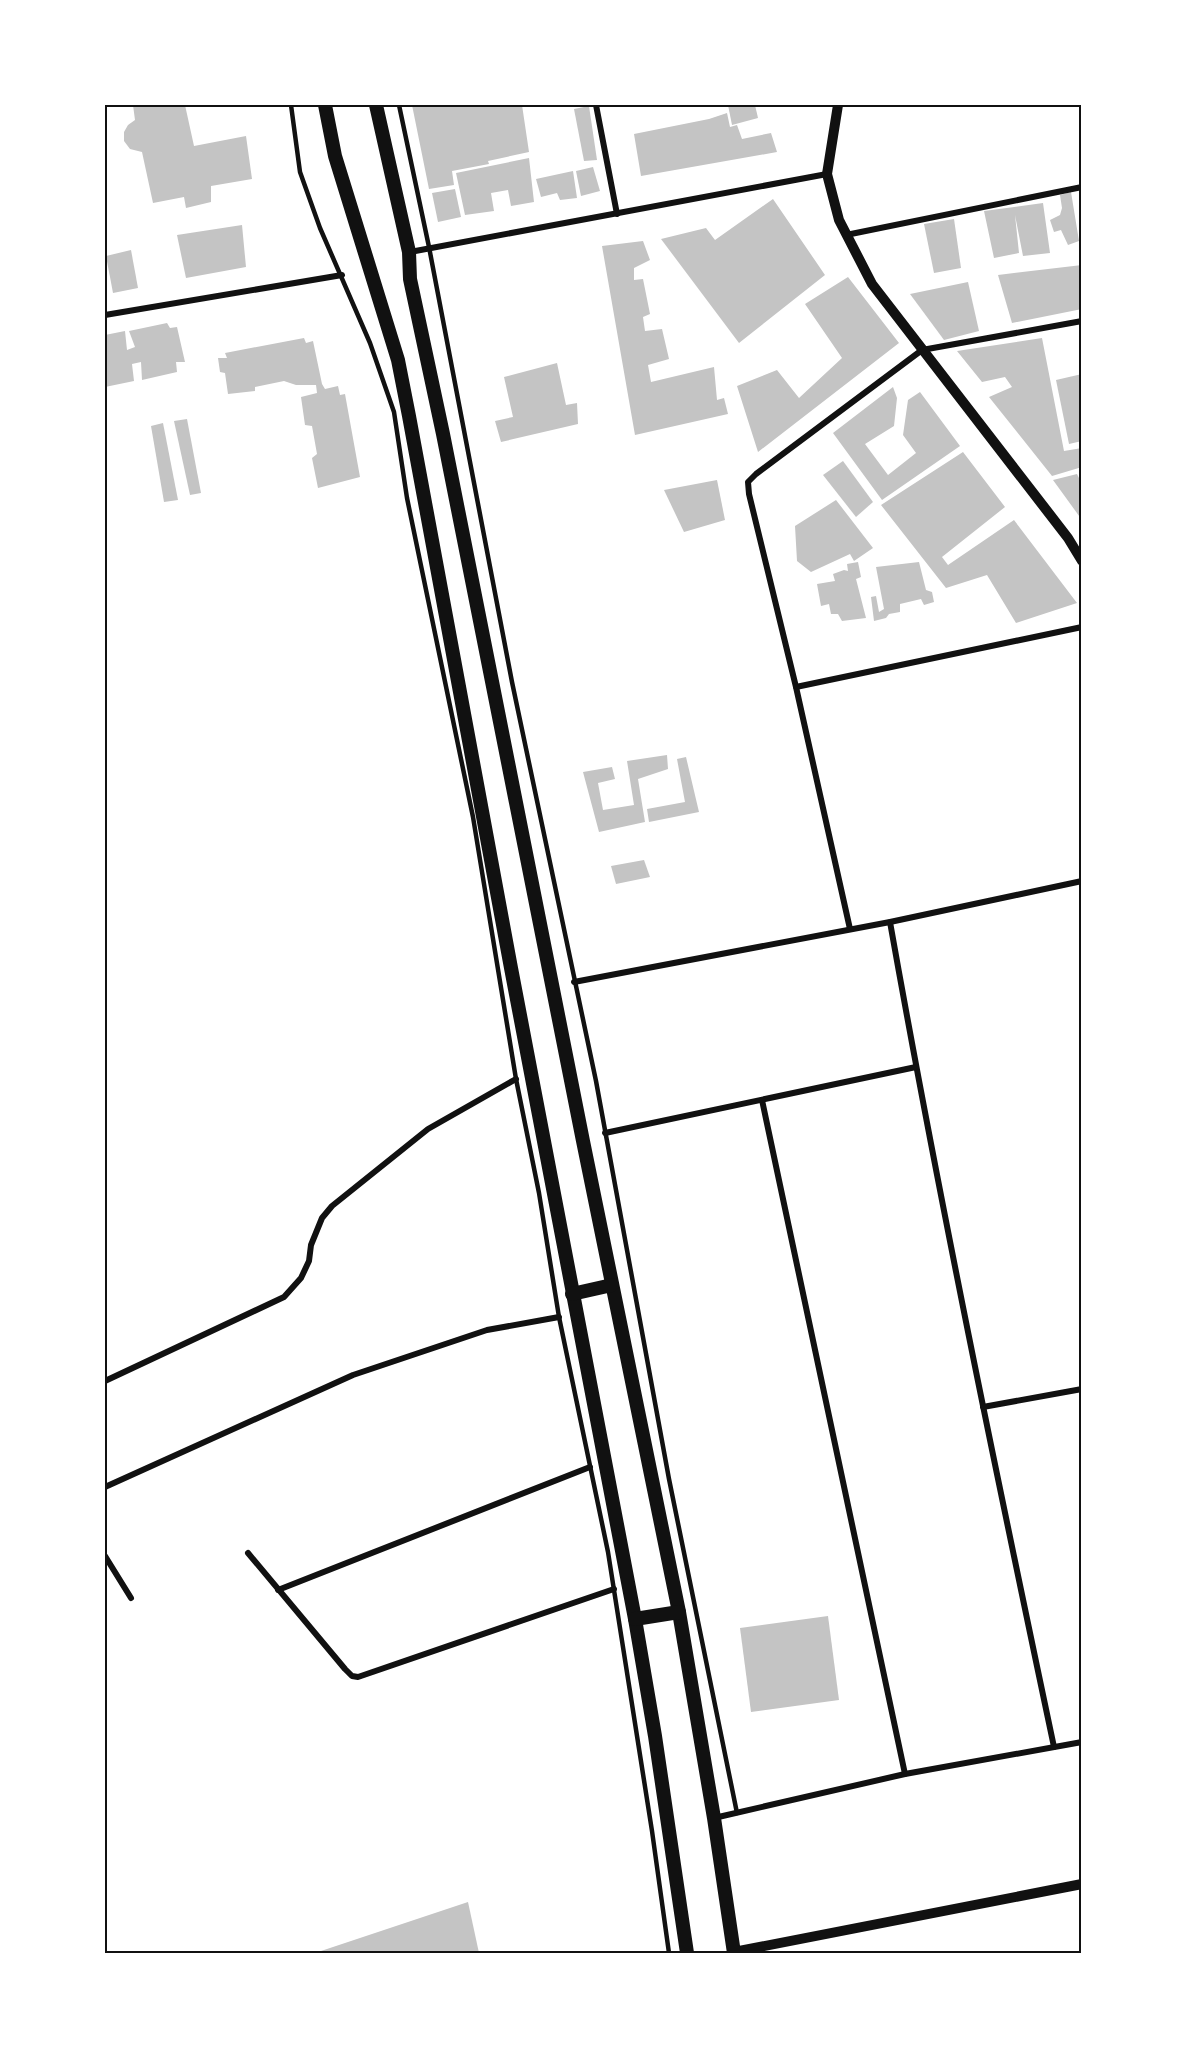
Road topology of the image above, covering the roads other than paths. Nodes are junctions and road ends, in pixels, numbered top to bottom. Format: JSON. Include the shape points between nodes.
{"nodes":[{"id":1,"x":291,"y":105,"type":"edge"},
{"id":2,"x":325,"y":105,"type":"edge"},
{"id":3,"x":376,"y":105,"type":"edge"},
{"id":4,"x":399,"y":105,"type":"edge"},
{"id":5,"x":596,"y":105,"type":"edge"},
{"id":6,"x":838,"y":105,"type":"edge"},
{"id":7,"x":827,"y":174,"type":"junction"},
{"id":8,"x":1082,"y":187,"type":"edge"},
{"id":9,"x":617,"y":214,"type":"junction"},
{"id":10,"x":846,"y":235,"type":"junction"},
{"id":11,"x":429,"y":248,"type":"junction"},
{"id":12,"x":409,"y":252,"type":"junction"},
{"id":13,"x":342,"y":275,"type":"junction"},
{"id":14,"x":105,"y":315,"type":"edge"},
{"id":15,"x":1082,"y":321,"type":"edge"},
{"id":16,"x":922,"y":350,"type":"junction"},
{"id":17,"x":1082,"y":561,"type":"edge"},
{"id":18,"x":1082,"y":627,"type":"edge"},
{"id":19,"x":796,"y":687,"type":"junction"},
{"id":20,"x":1082,"y":881,"type":"edge"},
{"id":21,"x":890,"y":922,"type":"junction"},
{"id":22,"x":850,"y":929,"type":"junction"},
{"id":23,"x":574,"y":982,"type":"junction"},
{"id":24,"x":916,"y":1067,"type":"junction"},
{"id":25,"x":516,"y":1079,"type":"junction"},
{"id":26,"x":762,"y":1100,"type":"junction"},
{"id":27,"x":604,"y":1133,"type":"junction"},
{"id":28,"x":612,"y":1285,"type":"junction"},
{"id":29,"x":572,"y":1294,"type":"junction"},
{"id":30,"x":559,"y":1317,"type":"junction"},
{"id":31,"x":105,"y":1381,"type":"edge"},
{"id":32,"x":1082,"y":1389,"type":"edge"},
{"id":33,"x":983,"y":1407,"type":"junction"},
{"id":34,"x":590,"y":1467,"type":"junction"},
{"id":35,"x":105,"y":1487,"type":"edge"},
{"id":36,"x":248,"y":1553,"type":"dead end"},
{"id":37,"x":105,"y":1556,"type":"edge"},
{"id":38,"x":614,"y":1589,"type":"junction"},
{"id":39,"x":278,"y":1590,"type":"junction"},
{"id":40,"x":131,"y":1598,"type":"dead end"},
{"id":41,"x":679,"y":1612,"type":"junction"},
{"id":42,"x":635,"y":1619,"type":"junction"},
{"id":43,"x":1082,"y":1742,"type":"edge"},
{"id":44,"x":1054,"y":1747,"type":"junction"},
{"id":45,"x":905,"y":1774,"type":"junction"},
{"id":46,"x":737,"y":1813,"type":"junction"},
{"id":47,"x":714,"y":1818,"type":"junction"},
{"id":48,"x":1082,"y":1884,"type":"edge"},
{"id":49,"x":669,"y":1953,"type":"edge"},
{"id":50,"x":687,"y":1953,"type":"edge"},
{"id":51,"x":734,"y":1953,"type":"edge"}],
"edges":[{"from":1,"to":13,"type":"lane","via":[[300,172]]},
{"from":2,"to":29,"type":"main road","via":[[335,156],[398,360]]},
{"from":3,"to":12,"type":"main road"},
{"from":4,"to":11,"type":"lane"},
{"from":5,"to":9,"type":"street"},
{"from":6,"to":7,"type":"street"},
{"from":7,"to":9,"type":"street"},
{"from":7,"to":10,"type":"street"},
{"from":8,"to":10,"type":"street"},
{"from":9,"to":11,"type":"street"},
{"from":10,"to":16,"type":"street","via":[[872,284]]},
{"from":11,"to":12,"type":"street"},
{"from":11,"to":23,"type":"lane"},
{"from":12,"to":28,"type":"main road","via":[[411,279]]},
{"from":13,"to":14,"type":"street"},
{"from":13,"to":25,"type":"lane","via":[[393,412],[473,817]]},
{"from":15,"to":16,"type":"street"},
{"from":16,"to":17,"type":"street"},
{"from":16,"to":19,"type":"street","via":[[748,482]]},
{"from":18,"to":19,"type":"street"},
{"from":19,"to":22,"type":"street"},
{"from":20,"to":21,"type":"street"},
{"from":21,"to":22,"type":"street"},
{"from":21,"to":24,"type":"street"},
{"from":22,"to":23,"type":"street"},
{"from":23,"to":27,"type":"lane"},
{"from":24,"to":26,"type":"street"},
{"from":24,"to":33,"type":"street"},
{"from":25,"to":30,"type":"lane"},
{"from":25,"to":31,"type":"street","via":[[428,1129],[332,1206],[322,1218],[301,1278],[284,1297]]},
{"from":26,"to":27,"type":"street"},
{"from":26,"to":45,"type":"street"},
{"from":27,"to":46,"type":"lane"},
{"from":28,"to":29,"type":"main road"},
{"from":28,"to":41,"type":"main road"},
{"from":29,"to":42,"type":"main road"},
{"from":30,"to":34,"type":"lane"},
{"from":30,"to":35,"type":"street","via":[[487,1330],[353,1375]]},
{"from":32,"to":33,"type":"street"},
{"from":33,"to":44,"type":"street"},
{"from":34,"to":38,"type":"lane"},
{"from":34,"to":39,"type":"street"},
{"from":36,"to":39,"type":"street"},
{"from":37,"to":40,"type":"street"},
{"from":38,"to":39,"type":"street","via":[[358,1677],[345,1669]]},
{"from":38,"to":49,"type":"lane"},
{"from":41,"to":42,"type":"main road"},
{"from":41,"to":47,"type":"main road"},
{"from":42,"to":50,"type":"main road"},
{"from":43,"to":44,"type":"street"},
{"from":44,"to":45,"type":"street"},
{"from":45,"to":46,"type":"street"},
{"from":46,"to":47,"type":"street"},
{"from":47,"to":51,"type":"main road"},
{"from":48,"to":51,"type":"street"}]}
